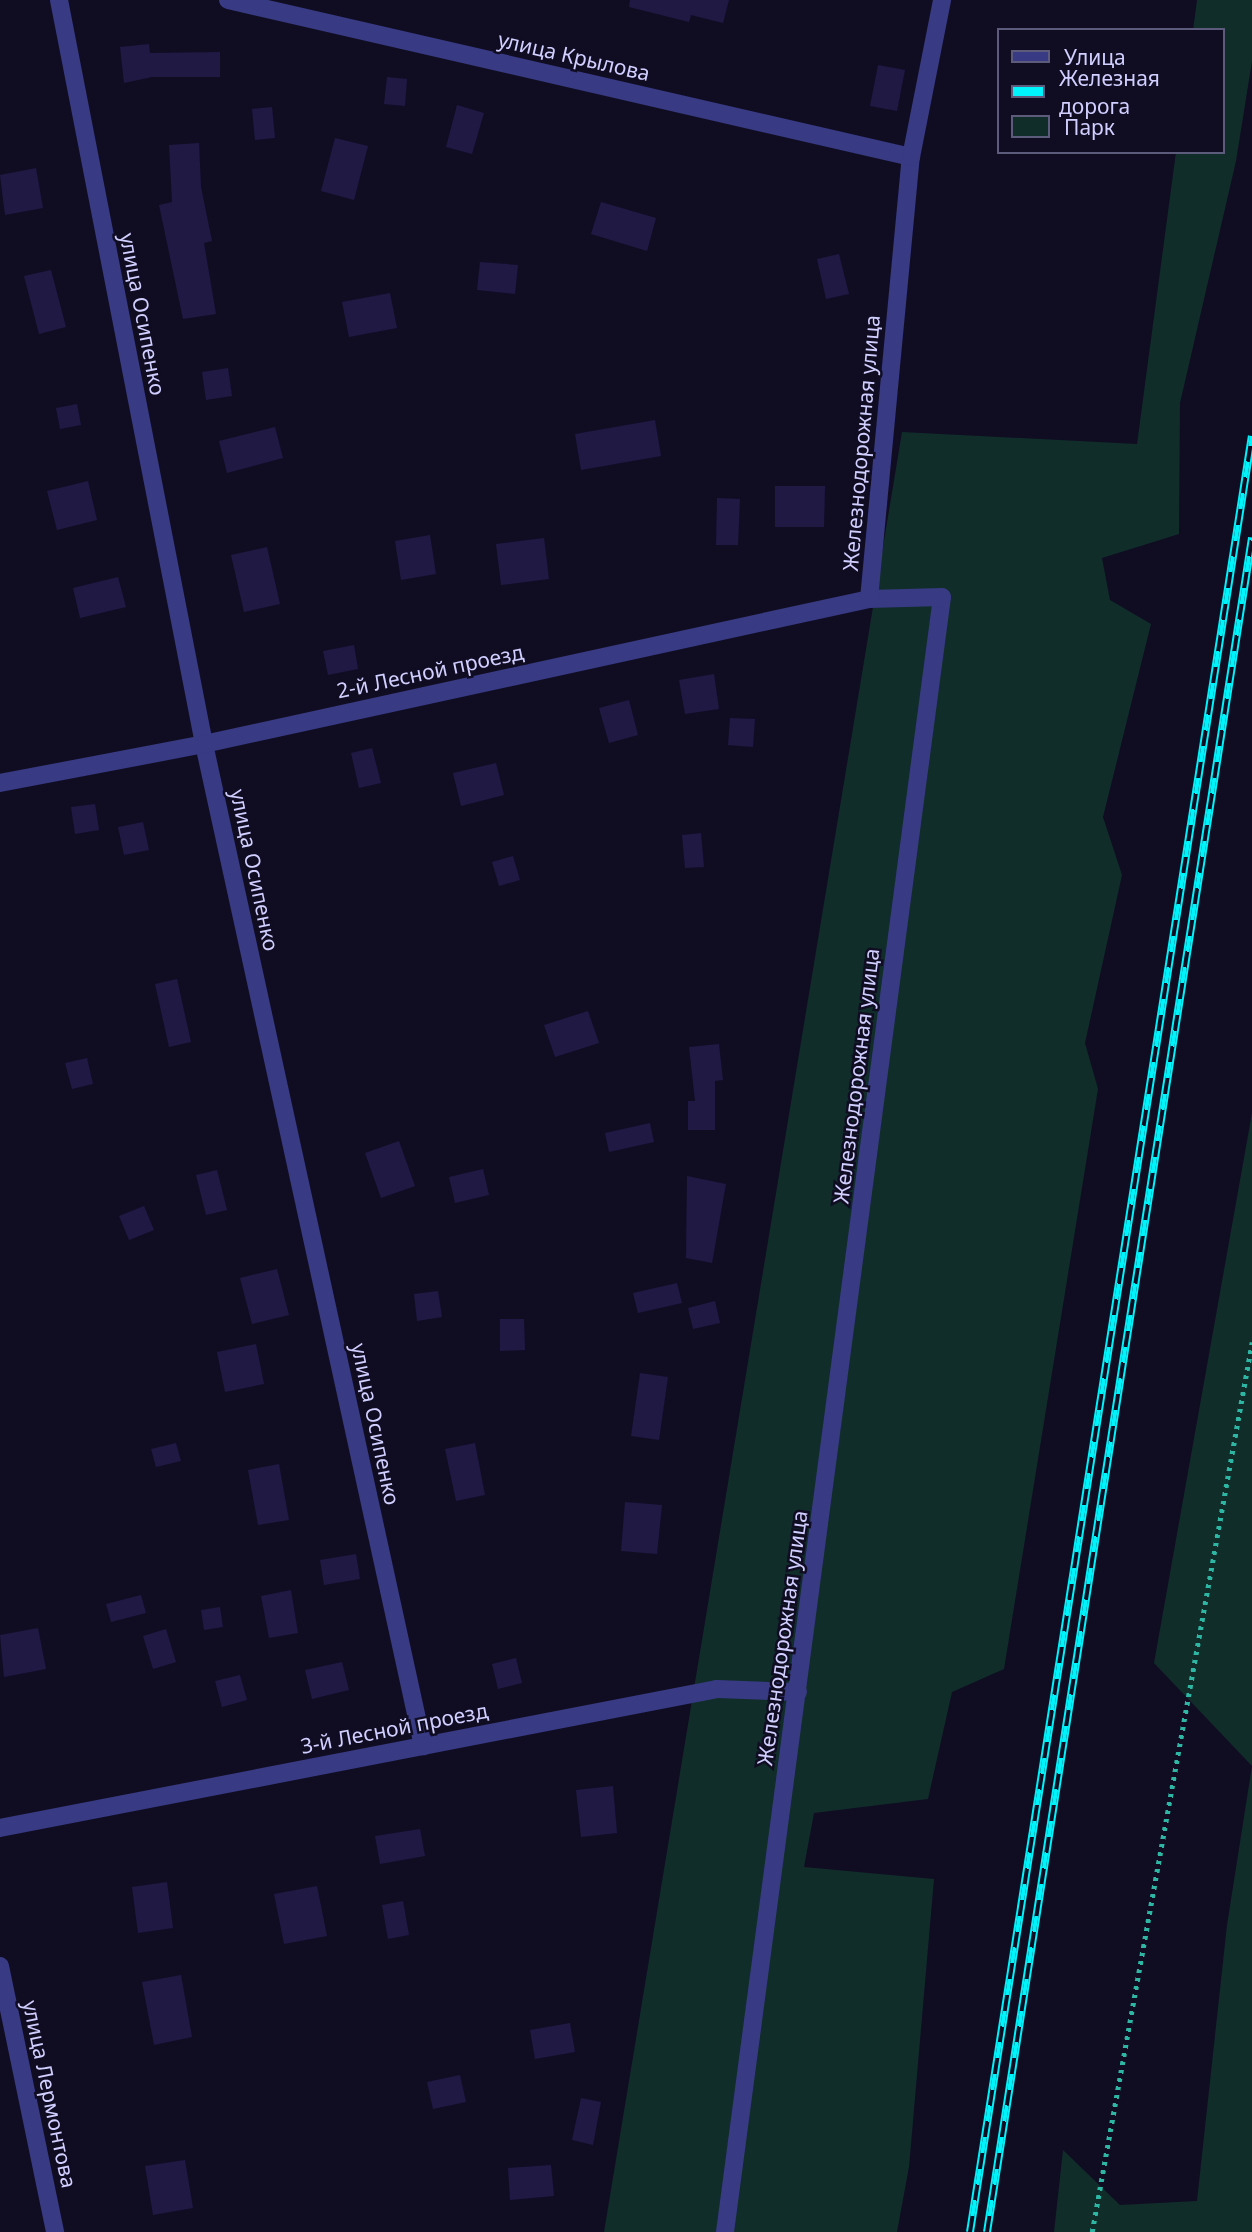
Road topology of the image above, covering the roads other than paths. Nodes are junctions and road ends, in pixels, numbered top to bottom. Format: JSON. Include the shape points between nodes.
{"nodes":[{"id":1,"x":59,"y":0,"type":"edge"},
{"id":2,"x":228,"y":0,"type":"edge"},
{"id":3,"x":942,"y":0,"type":"edge"},
{"id":4,"x":911,"y":157,"type":"junction"},
{"id":5,"x":869,"y":599,"type":"junction"},
{"id":6,"x":204,"y":744,"type":"junction"},
{"id":7,"x":0,"y":783,"type":"edge"},
{"id":8,"x":798,"y":1692,"type":"junction"},
{"id":9,"x":423,"y":1746,"type":"junction"},
{"id":10,"x":0,"y":1828,"type":"edge"},
{"id":11,"x":0,"y":1966,"type":"edge"},
{"id":12,"x":55,"y":2232,"type":"edge"},
{"id":13,"x":725,"y":2232,"type":"edge"}],
"edges":[{"from":1,"to":6,"type":"street","name":"улица Осипенко"},
{"from":2,"to":4,"type":"street","name":"улица Крылова"},
{"from":3,"to":4,"type":"street","name":"Железнодорожная улица"},
{"from":4,"to":5,"type":"street","name":"Железнодорожная улица"},
{"from":5,"to":6,"type":"street","name":"2-й Лесной проезд"},
{"from":5,"to":8,"type":"street","name":"Железнодорожная улица","via":[[942,597]]},
{"from":6,"to":7,"type":"street","name":"2-й Лесной проезд"},
{"from":6,"to":9,"type":"street","name":"улица Осипенко"},
{"from":8,"to":9,"type":"street","name":"3-й Лесной проезд","via":[[717,1689]]},
{"from":8,"to":13,"type":"street","name":"Железнодорожная улица"},
{"from":9,"to":10,"type":"street","name":"3-й Лесной проезд"},
{"from":11,"to":12,"type":"street","name":"улица Лермонтова"}]}
